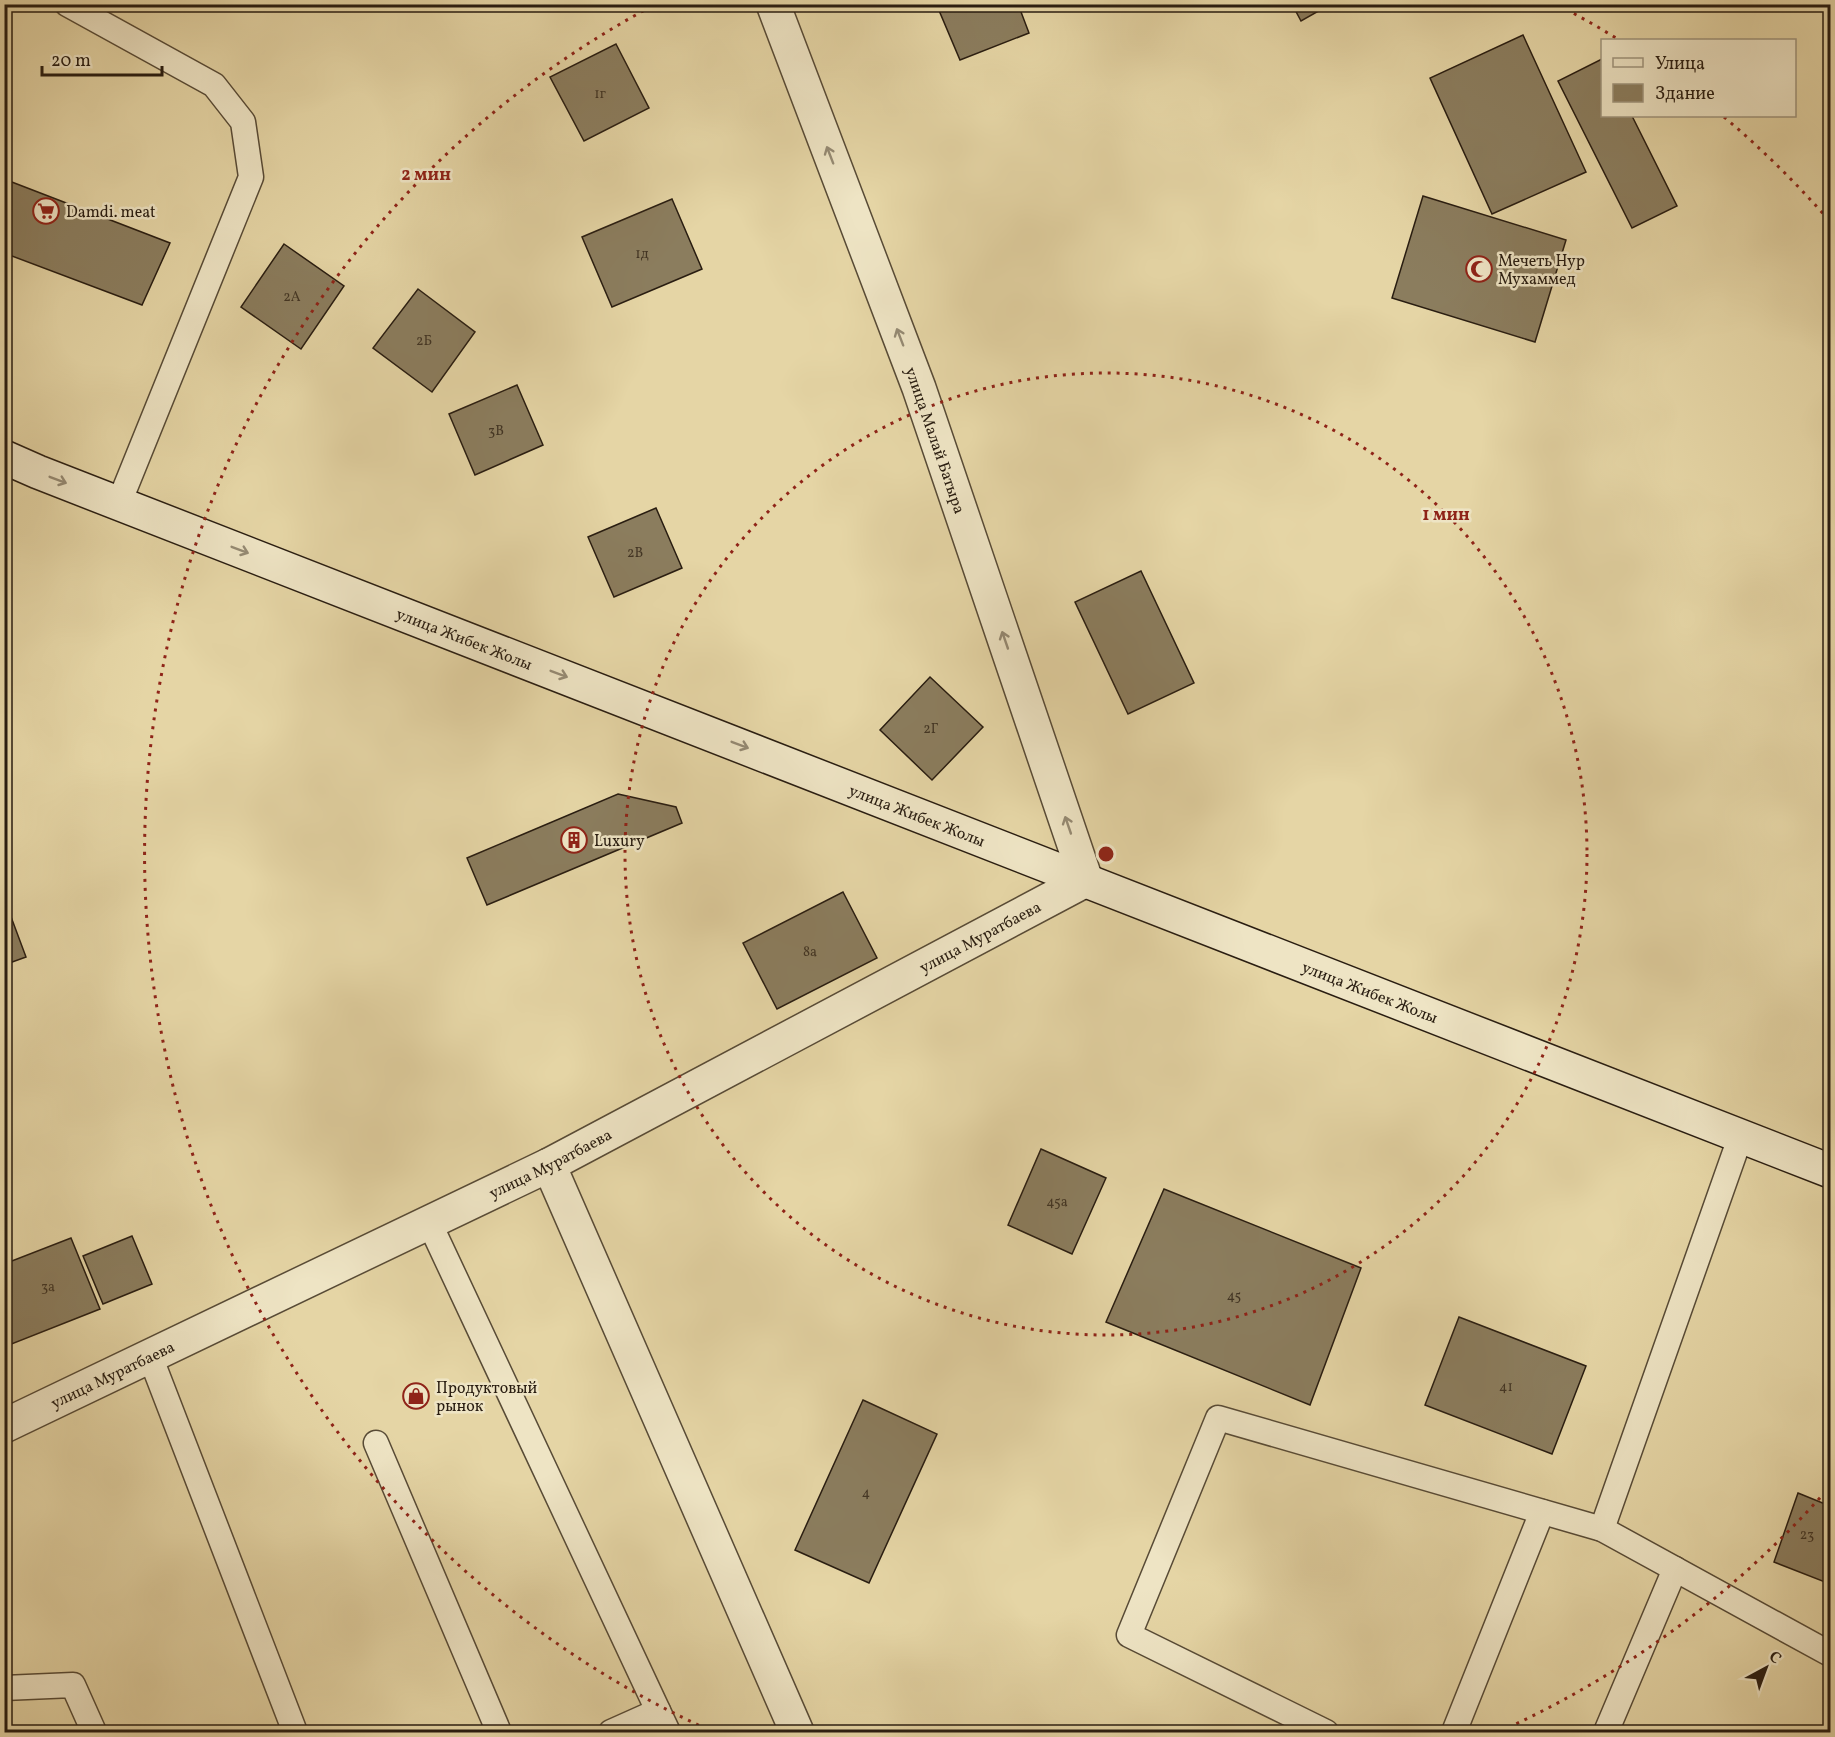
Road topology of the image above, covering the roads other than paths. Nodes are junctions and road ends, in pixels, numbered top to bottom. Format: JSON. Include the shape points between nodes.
{"nodes":[{"id":1,"x":66,"y":4,"type":"edge"},
{"id":2,"x":773,"y":4,"type":"edge"},
{"id":3,"x":4,"y":457,"type":"edge"},
{"id":4,"x":119,"y":503,"type":"junction"},
{"id":5,"x":1086,"y":880,"type":"junction"},
{"id":6,"x":1741,"y":1134,"type":"junction"},
{"id":7,"x":549,"y":1165,"type":"junction"},
{"id":8,"x":1830,"y":1171,"type":"edge"},
{"id":9,"x":429,"y":1222,"type":"junction"},
{"id":10,"x":150,"y":1356,"type":"junction"},
{"id":11,"x":4,"y":1426,"type":"edge"},
{"id":12,"x":376,"y":1443,"type":"dead end"},
{"id":13,"x":1542,"y":1512,"type":"junction"},
{"id":14,"x":1602,"y":1529,"type":"junction"},
{"id":15,"x":1675,"y":1569,"type":"junction"},
{"id":16,"x":1830,"y":1654,"type":"edge"},
{"id":17,"x":4,"y":1688,"type":"edge"},
{"id":18,"x":663,"y":1722,"type":"edge"},
{"id":19,"x":94,"y":1732,"type":"edge"},
{"id":20,"x":295,"y":1732,"type":"edge"},
{"id":21,"x":499,"y":1732,"type":"edge"},
{"id":22,"x":612,"y":1732,"type":"edge"},
{"id":23,"x":797,"y":1732,"type":"edge"},
{"id":24,"x":1326,"y":1732,"type":"edge"},
{"id":25,"x":1454,"y":1732,"type":"edge"},
{"id":26,"x":1605,"y":1732,"type":"edge"}],
"edges":[{"from":1,"to":4,"type":"lane","via":[[214,85],[243,122],[251,177]]},
{"from":5,"to":2,"type":"street","name":"улица Малай Батыра","one_way":true,"via":[[919,388]]},
{"from":3,"to":4,"type":"street","name":"улица Жибек Жолы","one_way":true},
{"from":4,"to":5,"type":"street","name":"улица Жибек Жолы","one_way":true},
{"from":5,"to":6,"type":"street","name":"улица Жибек Жолы"},
{"from":5,"to":7,"type":"street","name":"улица Муратбаева"},
{"from":6,"to":8,"type":"street","name":"улица Жибек Жолы"},
{"from":6,"to":14,"type":"lane"},
{"from":7,"to":9,"type":"street","name":"улица Муратбаева"},
{"from":7,"to":23,"type":"street"},
{"from":9,"to":10,"type":"street","name":"улица Муратбаева"},
{"from":9,"to":18,"type":"lane"},
{"from":10,"to":11,"type":"street","name":"улица Муратбаева"},
{"from":10,"to":20,"type":"lane"},
{"from":12,"to":21,"type":"lane"},
{"from":13,"to":14,"type":"lane"},
{"from":13,"to":24,"type":"lane","via":[[1218,1418],[1129,1635]]},
{"from":13,"to":25,"type":"lane"},
{"from":14,"to":15,"type":"lane"},
{"from":15,"to":16,"type":"lane"},
{"from":15,"to":26,"type":"lane"},
{"from":17,"to":19,"type":"lane","via":[[73,1685]]},
{"from":18,"to":22,"type":"lane"}]}
